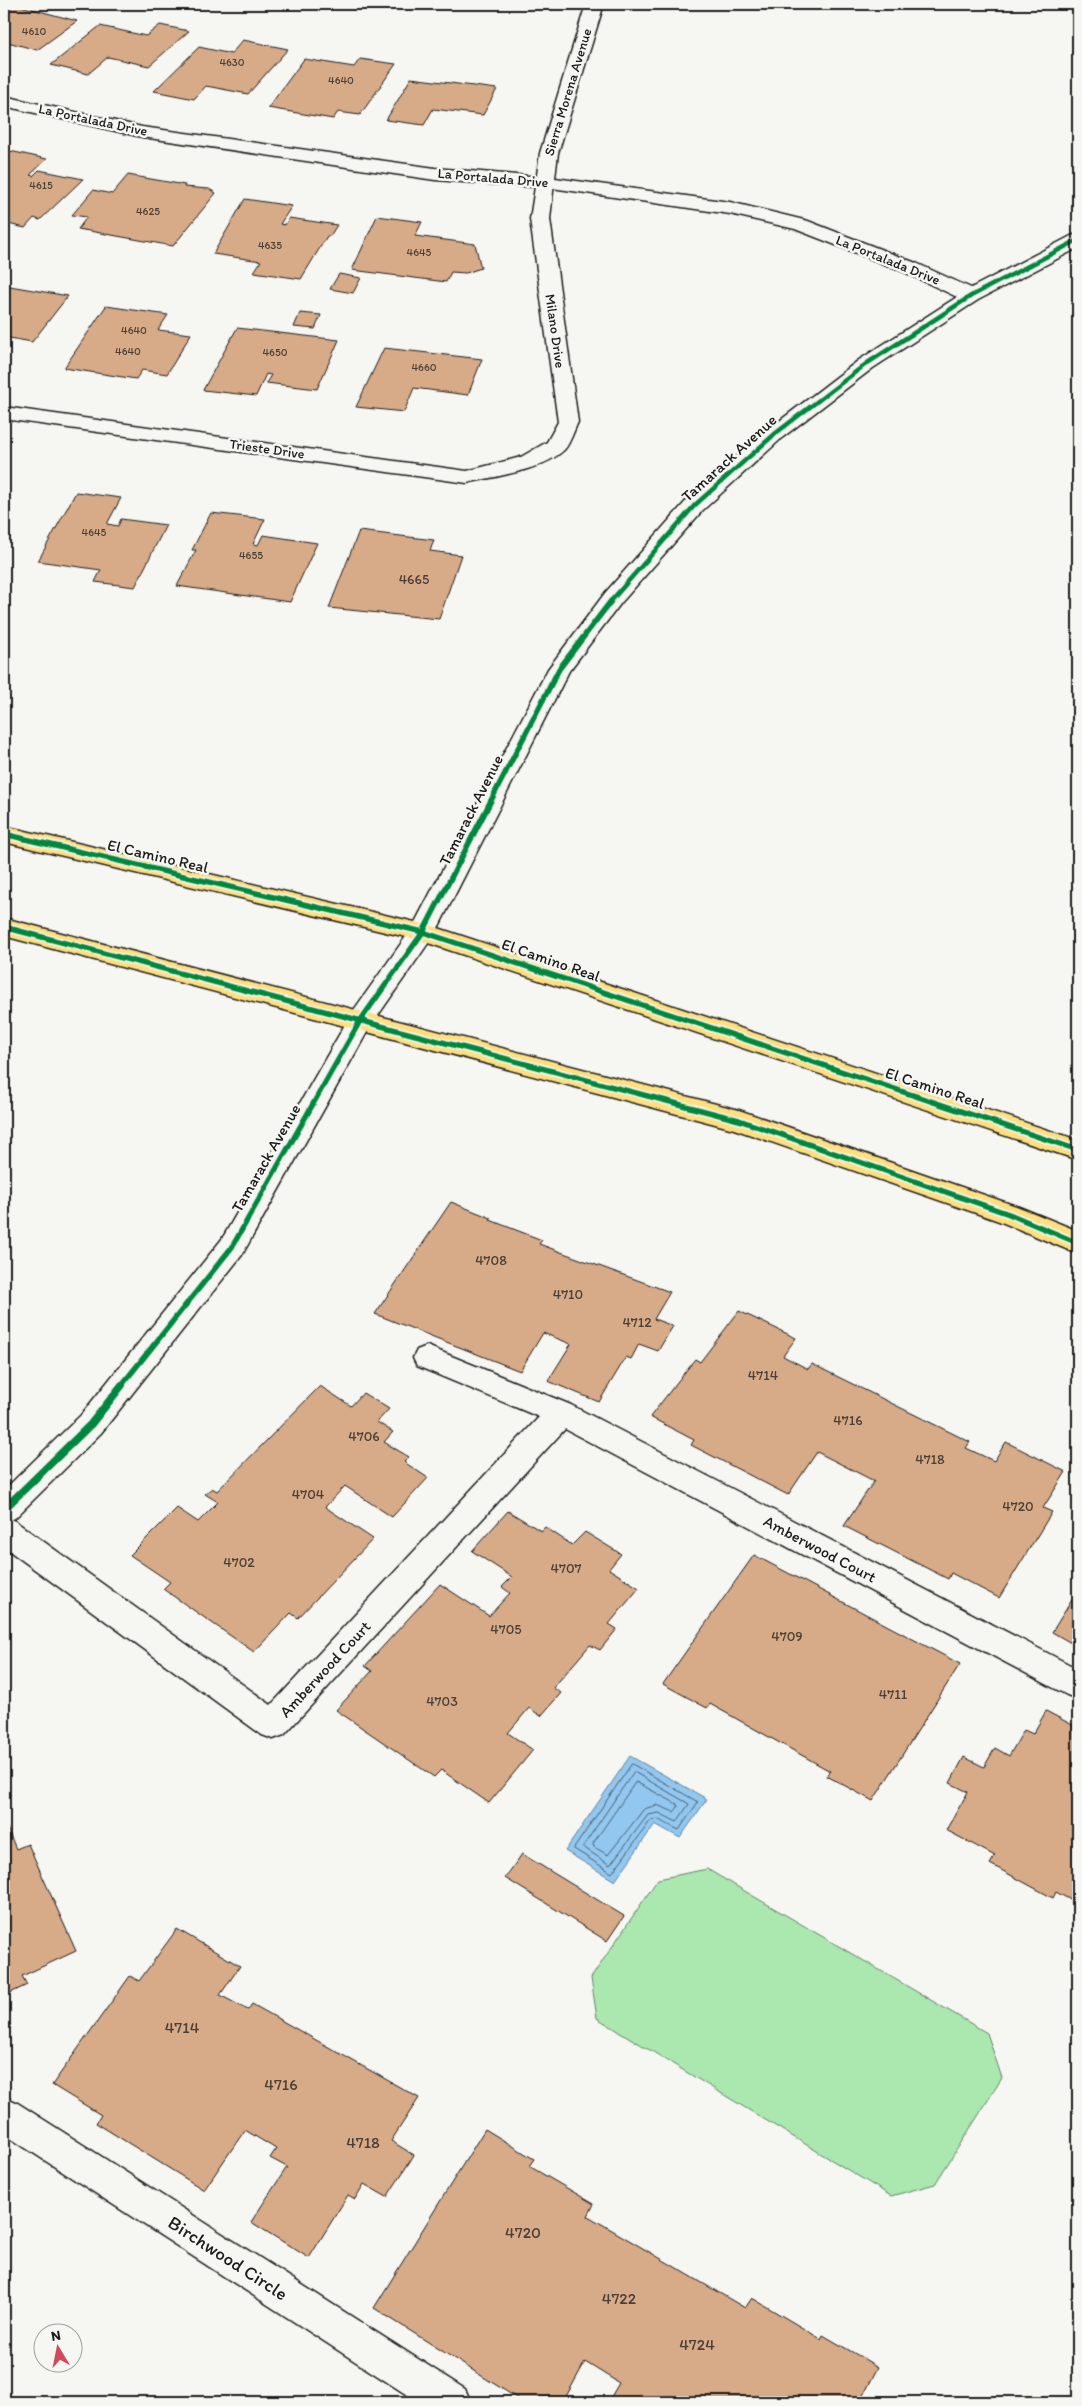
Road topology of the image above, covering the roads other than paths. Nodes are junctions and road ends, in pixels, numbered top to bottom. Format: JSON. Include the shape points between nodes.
{"nodes":[{"id":1,"x":595,"y":4,"type":"edge"},
{"id":2,"x":4,"y":101,"type":"edge"},
{"id":3,"x":545,"y":182,"type":"junction"},
{"id":4,"x":1078,"y":240,"type":"edge"},
{"id":5,"x":971,"y":296,"type":"junction"},
{"id":6,"x":4,"y":413,"type":"edge"},
{"id":7,"x":528,"y":462,"type":"joint"},
{"id":8,"x":4,"y":834,"type":"edge"},
{"id":9,"x":4,"y":927,"type":"edge"},
{"id":10,"x":423,"y":932,"type":"junction"},
{"id":11,"x":360,"y":1021,"type":"junction"},
{"id":12,"x":1078,"y":1150,"type":"edge"},
{"id":13,"x":1078,"y":1243,"type":"edge"},
{"id":14,"x":426,"y":1358,"type":"dead end"},
{"id":15,"x":561,"y":1413,"type":"junction"},
{"id":16,"x":4,"y":1509,"type":"edge"},
{"id":17,"x":4,"y":1530,"type":"edge"},
{"id":18,"x":1078,"y":1686,"type":"edge"},
{"id":19,"x":4,"y":2114,"type":"edge"},
{"id":20,"x":452,"y":2402,"type":"edge"}],
"edges":[{"from":1,"to":3,"type":"street","name":"Sierra Morena Avenue","via":[[549,153]]},
{"from":2,"to":3,"type":"street","name":"La Portalada Drive","via":[[152,133],[435,174]]},
{"from":3,"to":5,"type":"street","name":"La Portalada Drive","via":[[730,208],[801,225],[909,267]]},
{"from":3,"to":7,"type":"street","name":"Milano Drive","via":[[540,219],[568,422],[556,446]]},
{"from":4,"to":5,"type":"street","name":"Tamarack Avenue"},
{"from":5,"to":10,"type":"street","name":"Tamarack Avenue","via":[[866,364],[776,433],[695,505],[613,598],[559,670]]},
{"from":6,"to":7,"type":"street","name":"Trieste Drive","via":[[467,477]]},
{"from":8,"to":10,"type":"main road","name":"El Camino Real"},
{"from":9,"to":11,"type":"main road"},
{"from":10,"to":11,"type":"street","name":"Tamarack Avenue"},
{"from":10,"to":12,"type":"main road","name":"El Camino Real"},
{"from":11,"to":13,"type":"main road","via":[[739,1120],[1009,1214]]},
{"from":11,"to":16,"type":"street","name":"Tamarack Avenue","via":[[232,1247],[91,1424]]},
{"from":14,"to":15,"type":"street","name":"Amberwood Court"},
{"from":15,"to":17,"type":"street","name":"Amberwood Court","via":[[273,1725]]},
{"from":15,"to":18,"type":"street","name":"Amberwood Court"},
{"from":19,"to":20,"type":"street","name":"Birchwood Circle"}]}
